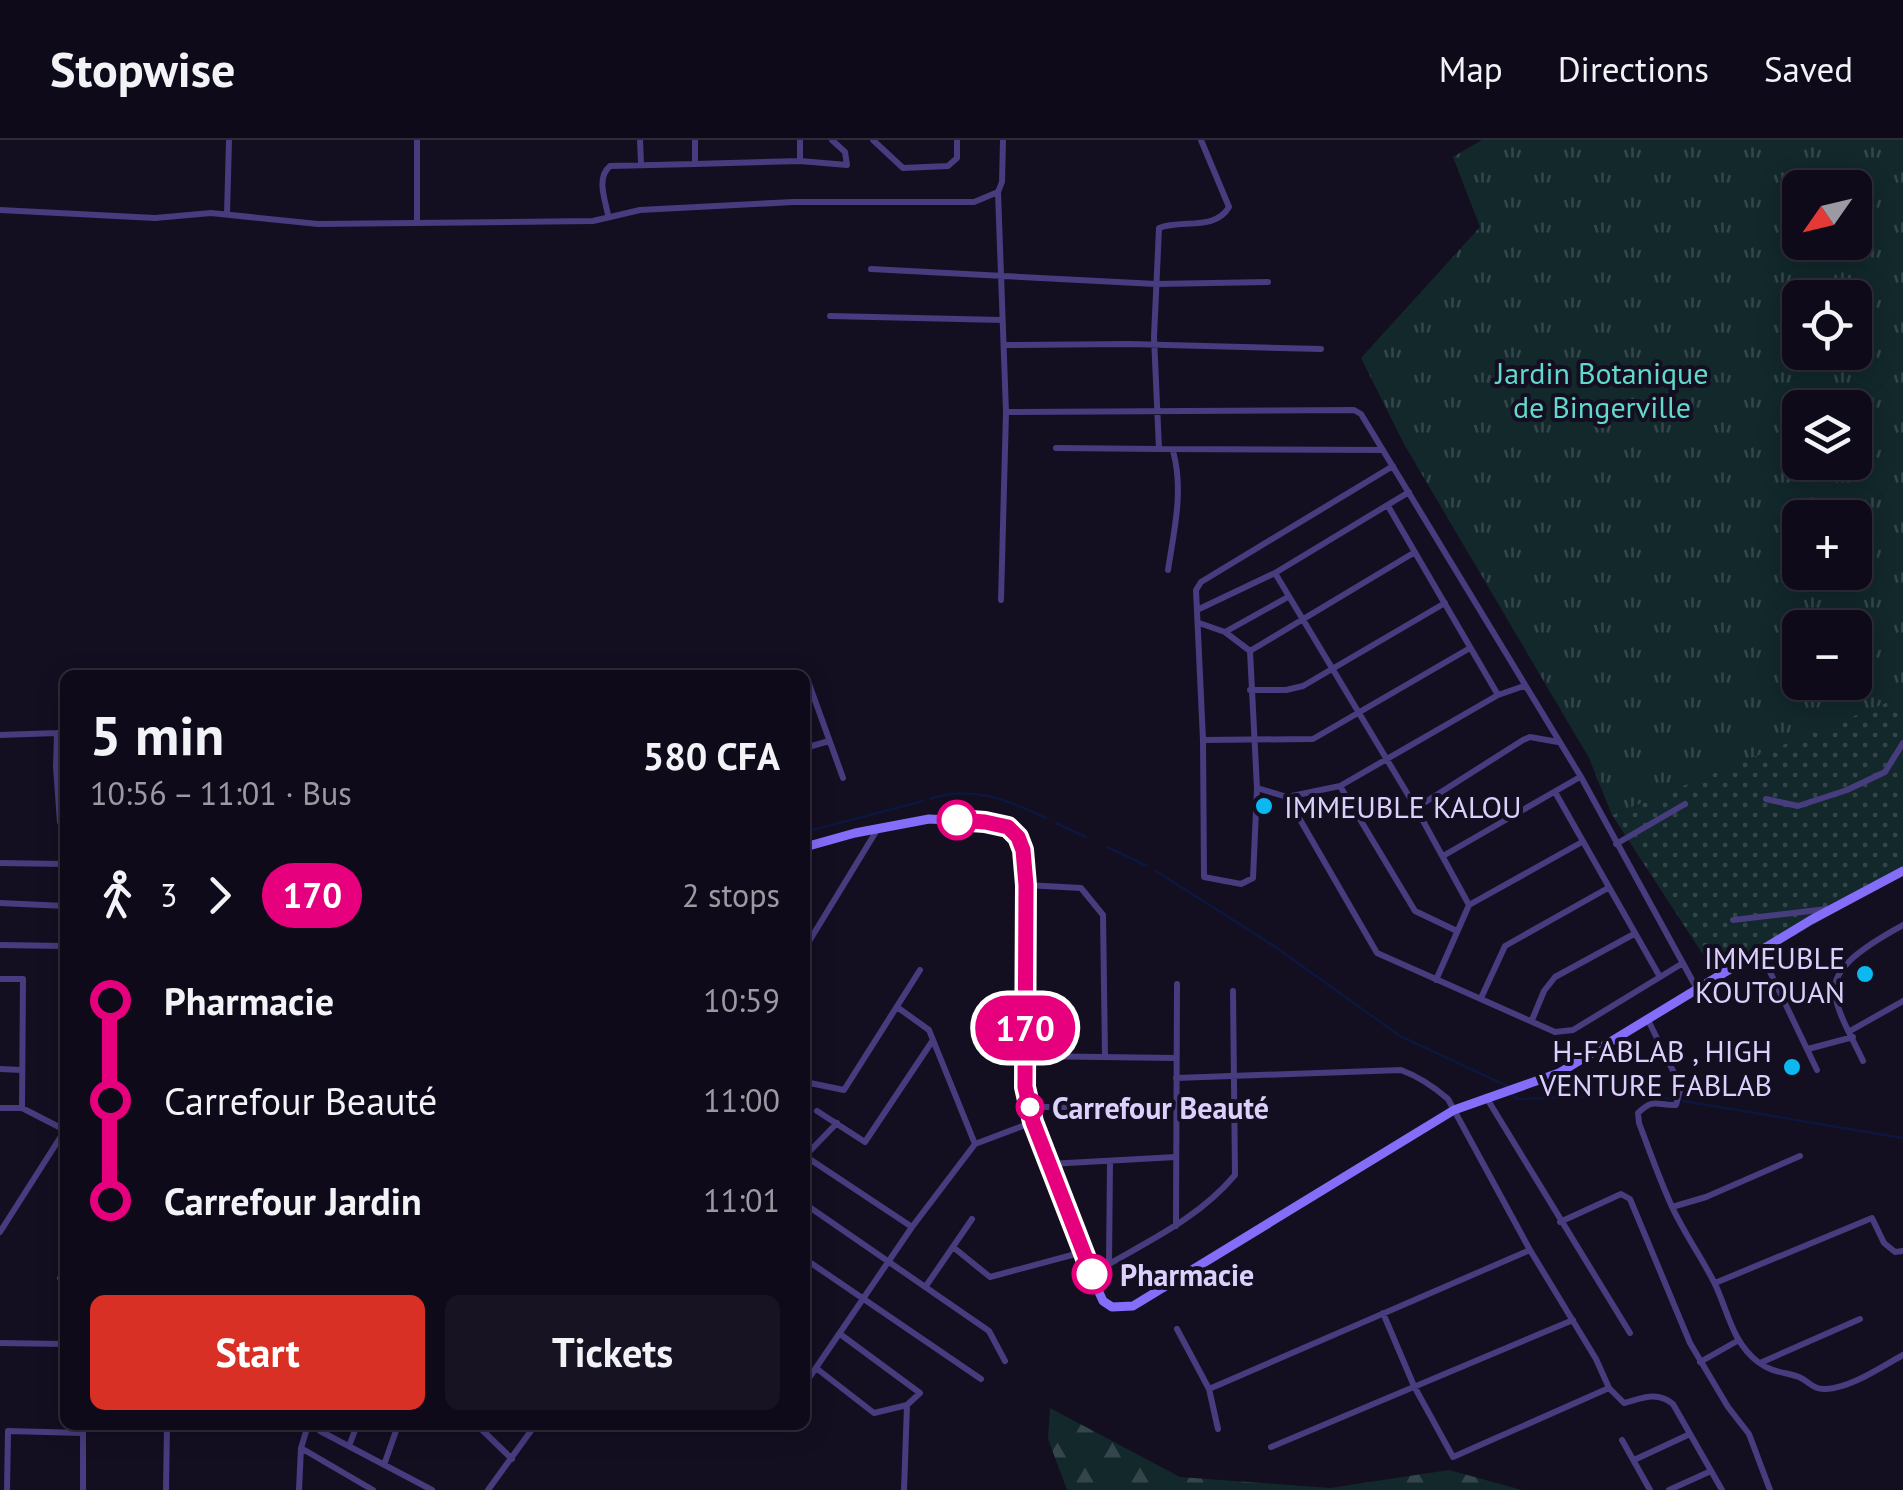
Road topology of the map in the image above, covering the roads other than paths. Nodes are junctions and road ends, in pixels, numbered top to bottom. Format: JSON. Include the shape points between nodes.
{"nodes":[{"id":1,"x":229,"y":140,"type":"edge"},
{"id":2,"x":418,"y":140,"type":"edge"},
{"id":3,"x":640,"y":140,"type":"edge"},
{"id":4,"x":694,"y":140,"type":"edge"},
{"id":5,"x":800,"y":140,"type":"edge"},
{"id":6,"x":832,"y":140,"type":"edge"},
{"id":7,"x":873,"y":140,"type":"edge"},
{"id":8,"x":957,"y":140,"type":"edge"},
{"id":9,"x":1003,"y":140,"type":"edge"},
{"id":10,"x":1201,"y":140,"type":"edge"},
{"id":11,"x":800,"y":162,"type":"junction"},
{"id":12,"x":641,"y":163,"type":"junction"},
{"id":13,"x":695,"y":164,"type":"junction"},
{"id":14,"x":998,"y":192,"type":"junction"},
{"id":15,"x":0,"y":210,"type":"edge"},
{"id":16,"x":227,"y":214,"type":"junction"},
{"id":17,"x":608,"y":215,"type":"junction"},
{"id":18,"x":416,"y":223,"type":"junction"},
{"id":19,"x":872,"y":270,"type":"dead end"},
{"id":20,"x":1003,"y":277,"type":"junction"},
{"id":21,"x":1268,"y":282,"type":"dead end"},
{"id":22,"x":1156,"y":284,"type":"junction"},
{"id":23,"x":830,"y":316,"type":"dead end"},
{"id":24,"x":1002,"y":320,"type":"junction"},
{"id":25,"x":1005,"y":345,"type":"junction"},
{"id":26,"x":1154,"y":346,"type":"junction"},
{"id":27,"x":1321,"y":349,"type":"dead end"},
{"id":28,"x":1006,"y":412,"type":"junction"},
{"id":29,"x":1155,"y":412,"type":"junction"},
{"id":30,"x":1056,"y":448,"type":"dead end"},
{"id":31,"x":1158,"y":449,"type":"junction"},
{"id":32,"x":1383,"y":450,"type":"junction"},
{"id":33,"x":1173,"y":451,"type":"junction"},
{"id":34,"x":1394,"y":466,"type":"junction"},
{"id":35,"x":1409,"y":492,"type":"junction"},
{"id":36,"x":1388,"y":505,"type":"junction"},
{"id":37,"x":1415,"y":552,"type":"junction"},
{"id":38,"x":1168,"y":570,"type":"dead end"},
{"id":39,"x":1275,"y":574,"type":"junction"},
{"id":40,"x":1288,"y":597,"type":"junction"},
{"id":41,"x":1002,"y":600,"type":"dead end"},
{"id":42,"x":1445,"y":603,"type":"junction"},
{"id":43,"x":1197,"y":610,"type":"junction"},
{"id":44,"x":1302,"y":618,"type":"junction"},
{"id":45,"x":1200,"y":624,"type":"junction"},
{"id":46,"x":1226,"y":632,"type":"junction"},
{"id":47,"x":1470,"y":648,"type":"junction"},
{"id":48,"x":1250,"y":651,"type":"junction"},
{"id":49,"x":1333,"y":670,"type":"junction"},
{"id":50,"x":1524,"y":686,"type":"junction"},
{"id":51,"x":810,"y":687,"type":"edge"},
{"id":52,"x":1250,"y":690,"type":"junction"},
{"id":53,"x":1498,"y":695,"type":"junction"},
{"id":54,"x":1358,"y":712,"type":"junction"},
{"id":55,"x":60,"y":733,"type":"edge"},
{"id":56,"x":0,"y":735,"type":"edge"},
{"id":57,"x":60,"y":740,"type":"edge"},
{"id":58,"x":1203,"y":740,"type":"junction"},
{"id":59,"x":828,"y":741,"type":"junction"},
{"id":60,"x":1253,"y":741,"type":"junction"},
{"id":61,"x":1558,"y":742,"type":"junction"},
{"id":62,"x":1903,"y":743,"type":"edge"},
{"id":63,"x":810,"y":746,"type":"edge"},
{"id":64,"x":1386,"y":760,"type":"junction"},
{"id":65,"x":1581,"y":777,"type":"junction"},
{"id":66,"x":843,"y":778,"type":"dead end"},
{"id":67,"x":1340,"y":786,"type":"junction"},
{"id":68,"x":1257,"y":788,"type":"junction"},
{"id":69,"x":1554,"y":792,"type":"junction"},
{"id":70,"x":1287,"y":796,"type":"junction"},
{"id":71,"x":1766,"y":799,"type":"dead end"},
{"id":72,"x":1685,"y":804,"type":"dead end"},
{"id":73,"x":1416,"y":808,"type":"junction"},
{"id":74,"x":60,"y":822,"type":"edge"},
{"id":75,"x":877,"y":829,"type":"junction"},
{"id":76,"x":1582,"y":842,"type":"junction"},
{"id":77,"x":1616,"y":844,"type":"junction"},
{"id":78,"x":810,"y":846,"type":"edge"},
{"id":79,"x":1443,"y":856,"type":"junction"},
{"id":80,"x":0,"y":862,"type":"edge"},
{"id":81,"x":60,"y":864,"type":"edge"},
{"id":82,"x":1903,"y":871,"type":"edge"},
{"id":83,"x":1026,"y":885,"type":"junction"},
{"id":84,"x":1608,"y":888,"type":"junction"},
{"id":85,"x":0,"y":902,"type":"edge"},
{"id":86,"x":1469,"y":905,"type":"junction"},
{"id":87,"x":60,"y":906,"type":"edge"},
{"id":88,"x":1833,"y":908,"type":"junction"},
{"id":89,"x":1732,"y":920,"type":"dead end"},
{"id":90,"x":1903,"y":925,"type":"edge"},
{"id":91,"x":1457,"y":931,"type":"junction"},
{"id":92,"x":1634,"y":934,"type":"junction"},
{"id":93,"x":810,"y":940,"type":"edge"},
{"id":94,"x":0,"y":945,"type":"edge"},
{"id":95,"x":60,"y":946,"type":"edge"},
{"id":96,"x":1760,"y":951,"type":"junction"},
{"id":97,"x":1683,"y":963,"type":"junction"},
{"id":98,"x":920,"y":970,"type":"dead end"},
{"id":99,"x":1660,"y":977,"type":"junction"},
{"id":100,"x":0,"y":978,"type":"edge"},
{"id":101,"x":1436,"y":980,"type":"junction"},
{"id":102,"x":1177,"y":984,"type":"dead end"},
{"id":103,"x":1698,"y":990,"type":"junction"},
{"id":104,"x":1233,"y":991,"type":"dead end"},
{"id":105,"x":1481,"y":998,"type":"junction"},
{"id":106,"x":1903,"y":1001,"type":"edge"},
{"id":107,"x":897,"y":1007,"type":"junction"},
{"id":108,"x":1532,"y":1020,"type":"junction"},
{"id":109,"x":1648,"y":1020,"type":"junction"},
{"id":110,"x":1851,"y":1034,"type":"junction"},
{"id":111,"x":933,"y":1040,"type":"junction"},
{"id":112,"x":1808,"y":1049,"type":"junction"},
{"id":113,"x":1025,"y":1056,"type":"junction"},
{"id":114,"x":1104,"y":1056,"type":"junction"},
{"id":115,"x":1176,"y":1058,"type":"junction"},
{"id":116,"x":1863,"y":1061,"type":"dead end"},
{"id":117,"x":0,"y":1069,"type":"edge"},
{"id":118,"x":22,"y":1070,"type":"junction"},
{"id":119,"x":1817,"y":1070,"type":"dead end"},
{"id":120,"x":1232,"y":1076,"type":"junction"},
{"id":121,"x":1176,"y":1078,"type":"junction"},
{"id":122,"x":810,"y":1083,"type":"edge"},
{"id":123,"x":1486,"y":1096,"type":"junction"},
{"id":124,"x":1030,"y":1107,"type":"junction"},
{"id":125,"x":0,"y":1108,"type":"edge"},
{"id":126,"x":22,"y":1108,"type":"junction"},
{"id":127,"x":1176,"y":1108,"type":"junction"},
{"id":128,"x":1454,"y":1110,"type":"junction"},
{"id":129,"x":816,"y":1111,"type":"dead end"},
{"id":130,"x":1033,"y":1122,"type":"junction"},
{"id":131,"x":837,"y":1123,"type":"junction"},
{"id":132,"x":60,"y":1127,"type":"edge"},
{"id":133,"x":60,"y":1138,"type":"edge"},
{"id":134,"x":975,"y":1144,"type":"junction"},
{"id":135,"x":810,"y":1151,"type":"edge"},
{"id":136,"x":1800,"y":1156,"type":"dead end"},
{"id":137,"x":1176,"y":1157,"type":"junction"},
{"id":138,"x":810,"y":1159,"type":"edge"},
{"id":139,"x":1110,"y":1162,"type":"junction"},
{"id":140,"x":1049,"y":1164,"type":"junction"},
{"id":141,"x":810,"y":1207,"type":"edge"},
{"id":142,"x":1672,"y":1207,"type":"junction"},
{"id":143,"x":972,"y":1220,"type":"dead end"},
{"id":144,"x":1560,"y":1222,"type":"junction"},
{"id":145,"x":912,"y":1227,"type":"junction"},
{"id":146,"x":1176,"y":1228,"type":"junction"},
{"id":147,"x":0,"y":1232,"type":"edge"},
{"id":148,"x":952,"y":1247,"type":"junction"},
{"id":149,"x":1530,"y":1250,"type":"junction"},
{"id":150,"x":1903,"y":1251,"type":"edge"},
{"id":151,"x":1083,"y":1252,"type":"junction"},
{"id":152,"x":810,"y":1262,"type":"edge"},
{"id":153,"x":888,"y":1262,"type":"junction"},
{"id":154,"x":1109,"y":1264,"type":"junction"},
{"id":155,"x":1092,"y":1274,"type":"junction"},
{"id":156,"x":1714,"y":1283,"type":"junction"},
{"id":157,"x":926,"y":1286,"type":"junction"},
{"id":158,"x":864,"y":1299,"type":"junction"},
{"id":159,"x":1383,"y":1313,"type":"junction"},
{"id":160,"x":1860,"y":1319,"type":"dead end"},
{"id":161,"x":1573,"y":1320,"type":"junction"},
{"id":162,"x":1176,"y":1329,"type":"dead end"},
{"id":163,"x":1630,"y":1333,"type":"dead end"},
{"id":164,"x":840,"y":1334,"type":"junction"},
{"id":165,"x":1740,"y":1340,"type":"junction"},
{"id":166,"x":0,"y":1343,"type":"edge"},
{"id":167,"x":60,"y":1344,"type":"edge"},
{"id":168,"x":1903,"y":1355,"type":"edge"},
{"id":169,"x":1005,"y":1361,"type":"dead end"},
{"id":170,"x":1700,"y":1362,"type":"junction"},
{"id":171,"x":1759,"y":1363,"type":"junction"},
{"id":172,"x":816,"y":1368,"type":"junction"},
{"id":173,"x":810,"y":1377,"type":"edge"},
{"id":174,"x":980,"y":1379,"type":"dead end"},
{"id":175,"x":1414,"y":1386,"type":"junction"},
{"id":176,"x":1209,"y":1388,"type":"junction"},
{"id":177,"x":1609,"y":1388,"type":"junction"},
{"id":178,"x":907,"y":1405,"type":"junction"},
{"id":179,"x":1218,"y":1429,"type":"dead end"},
{"id":180,"x":60,"y":1430,"type":"edge"},
{"id":181,"x":84,"y":1430,"type":"edge"},
{"id":182,"x":166,"y":1430,"type":"edge"},
{"id":183,"x":306,"y":1430,"type":"edge"},
{"id":184,"x":355,"y":1430,"type":"edge"},
{"id":185,"x":396,"y":1430,"type":"edge"},
{"id":186,"x":482,"y":1430,"type":"edge"},
{"id":187,"x":532,"y":1430,"type":"edge"},
{"id":188,"x":320,"y":1431,"type":"dead end"},
{"id":189,"x":1690,"y":1434,"type":"junction"},
{"id":190,"x":1622,"y":1440,"type":"dead end"},
{"id":191,"x":349,"y":1446,"type":"junction"},
{"id":192,"x":301,"y":1448,"type":"junction"},
{"id":193,"x":1271,"y":1448,"type":"dead end"},
{"id":194,"x":512,"y":1459,"type":"junction"},
{"id":195,"x":1634,"y":1460,"type":"junction"},
{"id":196,"x":384,"y":1465,"type":"junction"},
{"id":197,"x":1711,"y":1471,"type":"junction"},
{"id":198,"x":7,"y":1490,"type":"edge"},
{"id":199,"x":84,"y":1490,"type":"edge"},
{"id":200,"x":166,"y":1490,"type":"edge"},
{"id":201,"x":299,"y":1490,"type":"edge"},
{"id":202,"x":373,"y":1490,"type":"edge"},
{"id":203,"x":432,"y":1490,"type":"edge"},
{"id":204,"x":488,"y":1490,"type":"edge"},
{"id":205,"x":904,"y":1490,"type":"edge"},
{"id":206,"x":1650,"y":1490,"type":"edge"},
{"id":207,"x":1669,"y":1490,"type":"edge"},
{"id":208,"x":1722,"y":1490,"type":"edge"},
{"id":209,"x":1770,"y":1490,"type":"edge"}],
"edges":[{"from":1,"to":16,"type":"street"},
{"from":2,"to":18,"type":"street"},
{"from":3,"to":12,"type":"street"},
{"from":4,"to":13,"type":"street"},
{"from":5,"to":11,"type":"street"},
{"from":6,"to":11,"type":"street","via":[[848,166]]},
{"from":7,"to":8,"type":"street","via":[[903,168],[948,166],[957,158]]},
{"from":9,"to":14,"type":"street"},
{"from":10,"to":22,"type":"street","via":[[1230,207],[1214,221],[1159,228]]},
{"from":11,"to":13,"type":"street"},
{"from":12,"to":13,"type":"street"},
{"from":12,"to":17,"type":"street","via":[[605,170]]},
{"from":14,"to":17,"type":"street","via":[[974,202],[792,202]]},
{"from":14,"to":20,"type":"street"},
{"from":15,"to":16,"type":"street","via":[[155,218]]},
{"from":16,"to":18,"type":"street","via":[[318,224]]},
{"from":17,"to":18,"type":"street","via":[[593,221]]},
{"from":19,"to":20,"type":"street"},
{"from":20,"to":22,"type":"street"},
{"from":20,"to":24,"type":"street"},
{"from":21,"to":22,"type":"street"},
{"from":22,"to":26,"type":"street"},
{"from":23,"to":24,"type":"street"},
{"from":24,"to":25,"type":"street"},
{"from":25,"to":26,"type":"street"},
{"from":25,"to":28,"type":"street"},
{"from":26,"to":27,"type":"street"},
{"from":26,"to":29,"type":"street"},
{"from":28,"to":29,"type":"street"},
{"from":28,"to":41,"type":"street"},
{"from":29,"to":31,"type":"street"},
{"from":29,"to":32,"type":"street","via":[[1354,410]]},
{"from":30,"to":31,"type":"street"},
{"from":31,"to":33,"type":"street"},
{"from":32,"to":33,"type":"street"},
{"from":32,"to":34,"type":"street"},
{"from":33,"to":38,"type":"street","via":[[1177,511]]},
{"from":34,"to":35,"type":"street"},
{"from":34,"to":43,"type":"street","via":[[1201,582]]},
{"from":35,"to":36,"type":"street"},
{"from":35,"to":50,"type":"street"},
{"from":36,"to":37,"type":"street"},
{"from":36,"to":39,"type":"street"},
{"from":37,"to":42,"type":"street"},
{"from":37,"to":44,"type":"street"},
{"from":39,"to":40,"type":"street"},
{"from":39,"to":43,"type":"street"},
{"from":40,"to":44,"type":"street"},
{"from":40,"to":46,"type":"street"},
{"from":42,"to":47,"type":"street"},
{"from":42,"to":49,"type":"street"},
{"from":43,"to":45,"type":"street"},
{"from":44,"to":48,"type":"street"},
{"from":44,"to":49,"type":"street"},
{"from":45,"to":46,"type":"street"},
{"from":45,"to":58,"type":"street"},
{"from":46,"to":48,"type":"street"},
{"from":47,"to":53,"type":"street"},
{"from":47,"to":54,"type":"street"},
{"from":48,"to":52,"type":"street"},
{"from":49,"to":52,"type":"street","via":[[1296,689]]},
{"from":49,"to":54,"type":"street"},
{"from":50,"to":53,"type":"street"},
{"from":50,"to":61,"type":"street"},
{"from":51,"to":59,"type":"street"},
{"from":52,"to":60,"type":"street"},
{"from":53,"to":64,"type":"street"},
{"from":54,"to":60,"type":"street","via":[[1313,739]]},
{"from":54,"to":64,"type":"street"},
{"from":55,"to":56,"type":"street"},
{"from":57,"to":74,"type":"street"},
{"from":58,"to":60,"type":"street"},
{"from":58,"to":68,"type":"street","via":[[1204,877],[1241,884],[1252,878]]},
{"from":59,"to":63,"type":"street"},
{"from":59,"to":66,"type":"street"},
{"from":60,"to":68,"type":"street"},
{"from":61,"to":65,"type":"street"},
{"from":61,"to":73,"type":"street","via":[[1523,740]]},
{"from":62,"to":71,"type":"street","via":[[1885,772],[1847,790],[1805,805]]},
{"from":64,"to":67,"type":"street"},
{"from":64,"to":73,"type":"street"},
{"from":65,"to":69,"type":"street"},
{"from":65,"to":77,"type":"street"},
{"from":67,"to":70,"type":"street"},
{"from":67,"to":91,"type":"street","via":[[1415,911]]},
{"from":68,"to":70,"type":"street"},
{"from":69,"to":76,"type":"street"},
{"from":69,"to":79,"type":"street"},
{"from":70,"to":101,"type":"street","via":[[1377,953]]},
{"from":72,"to":77,"type":"street"},
{"from":73,"to":79,"type":"street"},
{"from":75,"to":78,"type":"street"},
{"from":75,"to":83,"type":"street","via":[[929,820],[1008,827],[1023,850]]},
{"from":75,"to":93,"type":"street"},
{"from":76,"to":84,"type":"street"},
{"from":76,"to":86,"type":"street"},
{"from":77,"to":97,"type":"street"},
{"from":79,"to":86,"type":"street"},
{"from":80,"to":81,"type":"street"},
{"from":82,"to":88,"type":"street"},
{"from":83,"to":113,"type":"street"},
{"from":83,"to":114,"type":"street","via":[[1081,888],[1103,915]]},
{"from":84,"to":92,"type":"street"},
{"from":84,"to":105,"type":"street","via":[[1505,946]]},
{"from":85,"to":87,"type":"street"},
{"from":86,"to":91,"type":"street"},
{"from":88,"to":89,"type":"street"},
{"from":88,"to":96,"type":"street"},
{"from":90,"to":110,"type":"street","via":[[1864,949],[1836,982],[1835,997]]},
{"from":91,"to":101,"type":"street"},
{"from":92,"to":99,"type":"street"},
{"from":92,"to":108,"type":"street","via":[[1555,976]]},
{"from":94,"to":95,"type":"street"},
{"from":96,"to":103,"type":"street"},
{"from":96,"to":112,"type":"street"},
{"from":97,"to":99,"type":"street"},
{"from":97,"to":103,"type":"street"},
{"from":98,"to":107,"type":"street"},
{"from":99,"to":108,"type":"street","via":[[1573,1030],[1555,1032]]},
{"from":100,"to":118,"type":"street","via":[[23,979]]},
{"from":101,"to":105,"type":"street"},
{"from":102,"to":115,"type":"street"},
{"from":103,"to":109,"type":"street"},
{"from":104,"to":120,"type":"street"},
{"from":105,"to":108,"type":"street"},
{"from":106,"to":110,"type":"street"},
{"from":107,"to":111,"type":"street","via":[[930,1030]]},
{"from":107,"to":122,"type":"street","via":[[844,1090]]},
{"from":109,"to":123,"type":"street","via":[[1559,1073]]},
{"from":109,"to":142,"type":"street","via":[[1681,1086],[1676,1105],[1655,1102],[1637,1116]]},
{"from":110,"to":112,"type":"street"},
{"from":110,"to":116,"type":"street"},
{"from":111,"to":131,"type":"street","via":[[866,1142]]},
{"from":111,"to":134,"type":"street"},
{"from":112,"to":119,"type":"street"},
{"from":113,"to":114,"type":"street"},
{"from":113,"to":124,"type":"street"},
{"from":114,"to":115,"type":"street"},
{"from":115,"to":121,"type":"street"},
{"from":117,"to":118,"type":"street"},
{"from":118,"to":126,"type":"street"},
{"from":120,"to":121,"type":"street"},
{"from":120,"to":128,"type":"street","via":[[1401,1070],[1434,1086]]},
{"from":120,"to":146,"type":"street","via":[[1235,1175]]},
{"from":121,"to":127,"type":"street"},
{"from":123,"to":128,"type":"street"},
{"from":123,"to":144,"type":"street"},
{"from":124,"to":127,"type":"street"},
{"from":124,"to":130,"type":"street"},
{"from":125,"to":126,"type":"street"},
{"from":126,"to":132,"type":"street"},
{"from":127,"to":137,"type":"street"},
{"from":128,"to":149,"type":"street"},
{"from":128,"to":155,"type":"street","via":[[1133,1306],[1119,1309],[1104,1301]]},
{"from":129,"to":131,"type":"street"},
{"from":130,"to":134,"type":"street"},
{"from":130,"to":140,"type":"street"},
{"from":131,"to":135,"type":"street"},
{"from":133,"to":147,"type":"street"},
{"from":134,"to":145,"type":"street"},
{"from":136,"to":142,"type":"street"},
{"from":137,"to":139,"type":"street"},
{"from":137,"to":146,"type":"street"},
{"from":138,"to":145,"type":"street"},
{"from":139,"to":140,"type":"street"},
{"from":139,"to":154,"type":"street"},
{"from":140,"to":151,"type":"street"},
{"from":141,"to":153,"type":"street"},
{"from":142,"to":156,"type":"street"},
{"from":143,"to":148,"type":"street"},
{"from":144,"to":163,"type":"street"},
{"from":144,"to":170,"type":"street","via":[[1621,1194],[1630,1198]]},
{"from":145,"to":153,"type":"street"},
{"from":146,"to":154,"type":"street"},
{"from":148,"to":151,"type":"street","via":[[990,1277]]},
{"from":148,"to":157,"type":"street"},
{"from":149,"to":159,"type":"street"},
{"from":149,"to":161,"type":"street"},
{"from":150,"to":156,"type":"street","via":[[1884,1243],[1872,1218]]},
{"from":151,"to":155,"type":"street"},
{"from":152,"to":158,"type":"street"},
{"from":153,"to":157,"type":"street"},
{"from":153,"to":158,"type":"street"},
{"from":154,"to":155,"type":"street"},
{"from":156,"to":165,"type":"street"},
{"from":157,"to":169,"type":"street","via":[[989,1331]]},
{"from":158,"to":164,"type":"street"},
{"from":158,"to":174,"type":"street"},
{"from":159,"to":175,"type":"street"},
{"from":159,"to":176,"type":"street"},
{"from":160,"to":171,"type":"street"},
{"from":161,"to":175,"type":"street"},
{"from":161,"to":177,"type":"street"},
{"from":162,"to":176,"type":"street"},
{"from":164,"to":172,"type":"street"},
{"from":164,"to":178,"type":"street","via":[[920,1393]]},
{"from":165,"to":170,"type":"street"},
{"from":165,"to":171,"type":"street"},
{"from":166,"to":167,"type":"street"},
{"from":168,"to":171,"type":"street","via":[[1823,1390]]},
{"from":170,"to":209,"type":"street","via":[[1749,1434]]},
{"from":172,"to":173,"type":"street"},
{"from":172,"to":178,"type":"street","via":[[874,1412]]},
{"from":175,"to":177,"type":"street","via":[[1454,1457]]},
{"from":175,"to":193,"type":"street"},
{"from":176,"to":179,"type":"street"},
{"from":177,"to":189,"type":"street","via":[[1624,1403],[1664,1396]]},
{"from":178,"to":205,"type":"street"},
{"from":180,"to":198,"type":"street","via":[[8,1431]]},
{"from":181,"to":199,"type":"street"},
{"from":182,"to":200,"type":"street"},
{"from":183,"to":192,"type":"street"},
{"from":184,"to":191,"type":"street"},
{"from":185,"to":196,"type":"street"},
{"from":186,"to":194,"type":"street"},
{"from":187,"to":194,"type":"street"},
{"from":188,"to":191,"type":"street"},
{"from":189,"to":195,"type":"street"},
{"from":189,"to":197,"type":"street"},
{"from":190,"to":195,"type":"street"},
{"from":191,"to":196,"type":"street"},
{"from":192,"to":201,"type":"street"},
{"from":192,"to":202,"type":"street"},
{"from":194,"to":204,"type":"street"},
{"from":195,"to":206,"type":"street"},
{"from":196,"to":203,"type":"street"},
{"from":197,"to":207,"type":"street"},
{"from":197,"to":208,"type":"street"}]}
